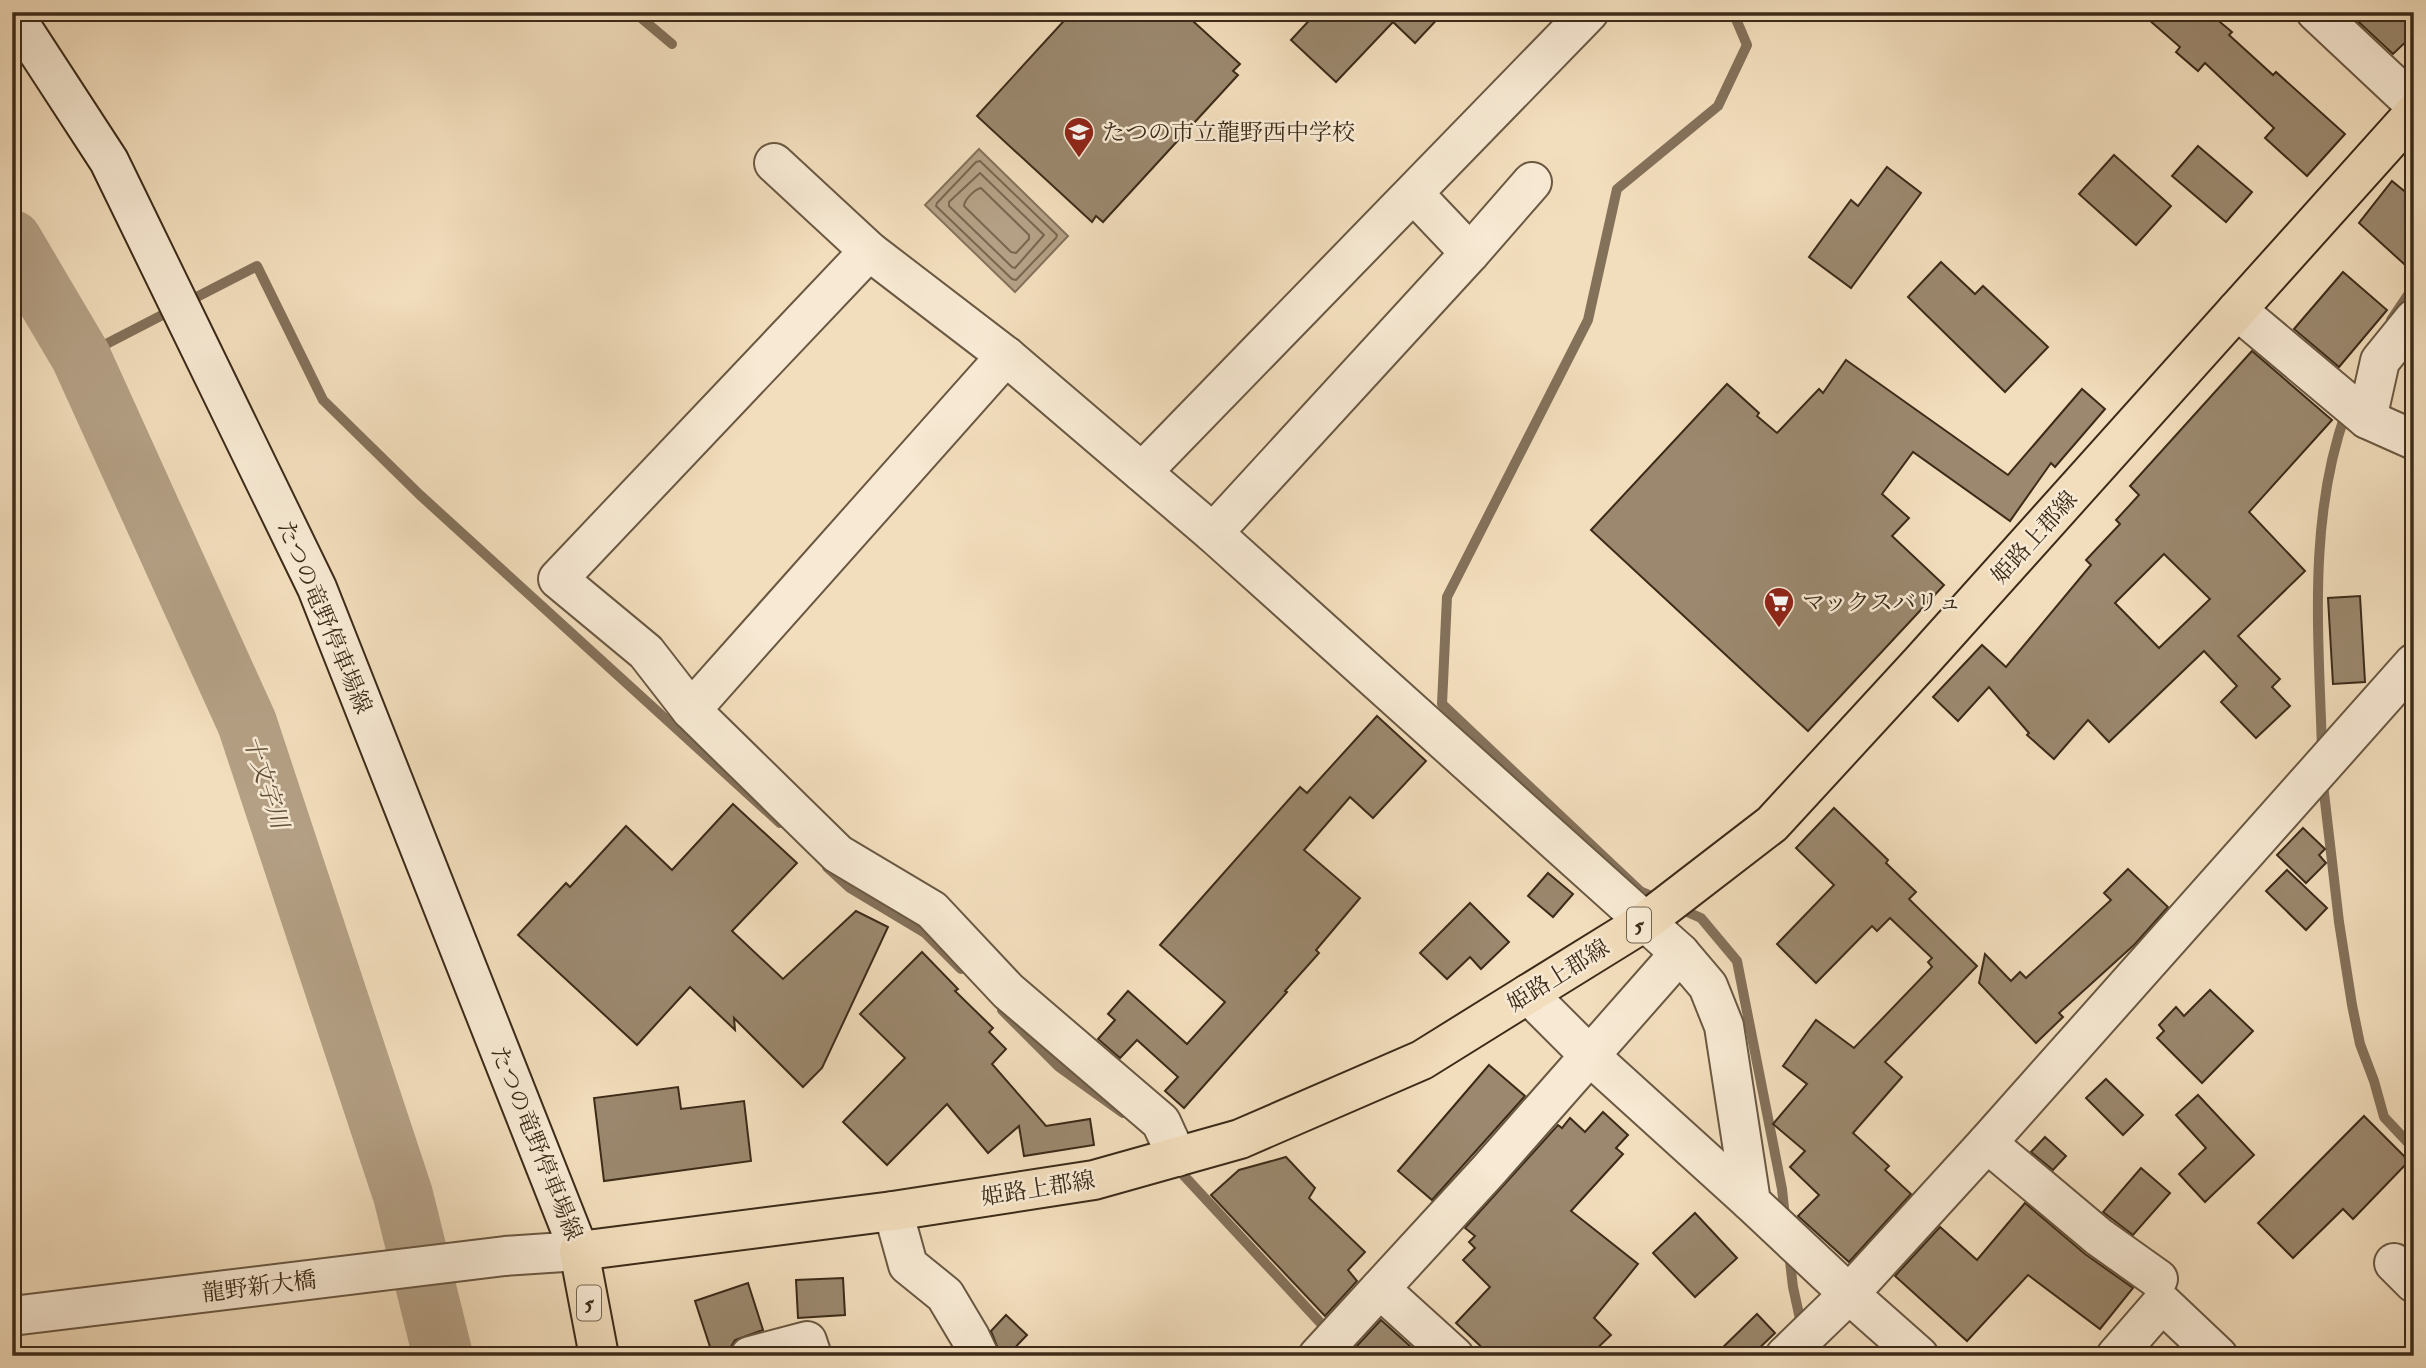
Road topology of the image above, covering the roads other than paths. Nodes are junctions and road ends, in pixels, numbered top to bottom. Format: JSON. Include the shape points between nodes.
{"nodes":[{"id":1,"x":12,"y":12,"type":"edge"},
{"id":2,"x":1589,"y":12,"type":"edge"},
{"id":3,"x":2316,"y":12,"type":"edge"},
{"id":4,"x":2414,"y":104,"type":"edge"},
{"id":5,"x":2414,"y":113,"type":"edge"},
{"id":6,"x":774,"y":163,"type":"dead end"},
{"id":7,"x":1532,"y":182,"type":"dead end"},
{"id":8,"x":1414,"y":194,"type":"junction"},
{"id":9,"x":869,"y":251,"type":"junction"},
{"id":10,"x":1470,"y":253,"type":"junction"},
{"id":11,"x":2237,"y":310,"type":"junction"},
{"id":12,"x":2414,"y":319,"type":"edge"},
{"id":13,"x":1006,"y":356,"type":"junction"},
{"id":14,"x":2367,"y":419,"type":"junction"},
{"id":15,"x":2414,"y":440,"type":"edge"},
{"id":16,"x":1142,"y":472,"type":"junction"},
{"id":17,"x":1213,"y":533,"type":"junction"},
{"id":18,"x":2414,"y":663,"type":"edge"},
{"id":19,"x":691,"y":710,"type":"junction"},
{"id":20,"x":1646,"y":920,"type":"junction"},
{"id":21,"x":1680,"y":954,"type":"junction"},
{"id":22,"x":1528,"y":994,"type":"junction"},
{"id":23,"x":1590,"y":1056,"type":"junction"},
{"id":24,"x":1987,"y":1143,"type":"junction"},
{"id":25,"x":1177,"y":1157,"type":"junction"},
{"id":26,"x":1751,"y":1202,"type":"junction"},
{"id":27,"x":893,"y":1211,"type":"junction"},
{"id":28,"x":579,"y":1251,"type":"junction"},
{"id":29,"x":2158,"y":1279,"type":"dead end"},
{"id":30,"x":1380,"y":1289,"type":"junction"},
{"id":31,"x":1849,"y":1294,"type":"junction"},
{"id":32,"x":12,"y":1316,"type":"edge"},
{"id":33,"x":1329,"y":1344,"type":"edge"},
{"id":34,"x":599,"y":1356,"type":"edge"},
{"id":35,"x":750,"y":1356,"type":"edge"},
{"id":36,"x":812,"y":1356,"type":"edge"},
{"id":37,"x":979,"y":1356,"type":"edge"},
{"id":38,"x":1454,"y":1356,"type":"edge"},
{"id":39,"x":1785,"y":1356,"type":"edge"},
{"id":40,"x":1919,"y":1356,"type":"edge"},
{"id":41,"x":2116,"y":1356,"type":"edge"},
{"id":42,"x":2218,"y":1356,"type":"edge"}],
"edges":[{"from":1,"to":28,"type":"street","name":"たつの竜野停車場線","via":[[109,161],[317,587]]},
{"from":2,"to":8,"type":"street"},
{"from":3,"to":4,"type":"street"},
{"from":5,"to":11,"type":"main road","name":"姫路上郡線","number":"5"},
{"from":6,"to":9,"type":"street"},
{"from":7,"to":10,"type":"street"},
{"from":8,"to":10,"type":"street"},
{"from":8,"to":16,"type":"street"},
{"from":9,"to":13,"type":"street"},
{"from":9,"to":19,"type":"street","via":[[558,579],[646,652]]},
{"from":10,"to":17,"type":"street"},
{"from":11,"to":14,"type":"street"},
{"from":11,"to":20,"type":"main road","name":"姫路上郡線","number":"5","via":[[1772,824]]},
{"from":12,"to":14,"type":"street","via":[[2380,361]]},
{"from":13,"to":16,"type":"street"},
{"from":13,"to":19,"type":"street"},
{"from":14,"to":15,"type":"street"},
{"from":16,"to":17,"type":"street"},
{"from":17,"to":20,"type":"street"},
{"from":18,"to":24,"type":"street"},
{"from":19,"to":25,"type":"street","via":[[838,854],[932,910],[1008,991],[1161,1122]]},
{"from":20,"to":21,"type":"street"},
{"from":20,"to":22,"type":"main road","name":"姫路上郡線","number":"5"},
{"from":21,"to":23,"type":"street"},
{"from":21,"to":26,"type":"street","via":[[1707,986],[1724,1026]]},
{"from":22,"to":23,"type":"street"},
{"from":22,"to":25,"type":"main road","name":"姫路上郡線","number":"5","via":[[1422,1060],[1240,1139]]},
{"from":23,"to":26,"type":"street"},
{"from":23,"to":30,"type":"street"},
{"from":24,"to":29,"type":"street","via":[[2099,1237]]},
{"from":24,"to":31,"type":"street"},
{"from":25,"to":27,"type":"main road","name":"姫路上郡線","number":"5","via":[[1094,1180]]},
{"from":26,"to":31,"type":"street"},
{"from":27,"to":28,"type":"main road","name":"姫路上郡線","number":"5"},
{"from":27,"to":37,"type":"street","via":[[908,1265],[945,1295]]},
{"from":28,"to":32,"type":"street","name":"龍野新大橋"},
{"from":28,"to":34,"type":"main road","number":"5"},
{"from":30,"to":33,"type":"street"},
{"from":30,"to":38,"type":"street"},
{"from":31,"to":39,"type":"street"},
{"from":31,"to":40,"type":"street"},
{"from":35,"to":36,"type":"street","via":[[807,1341]]},
{"from":41,"to":42,"type":"street","via":[[2162,1303]]}]}
